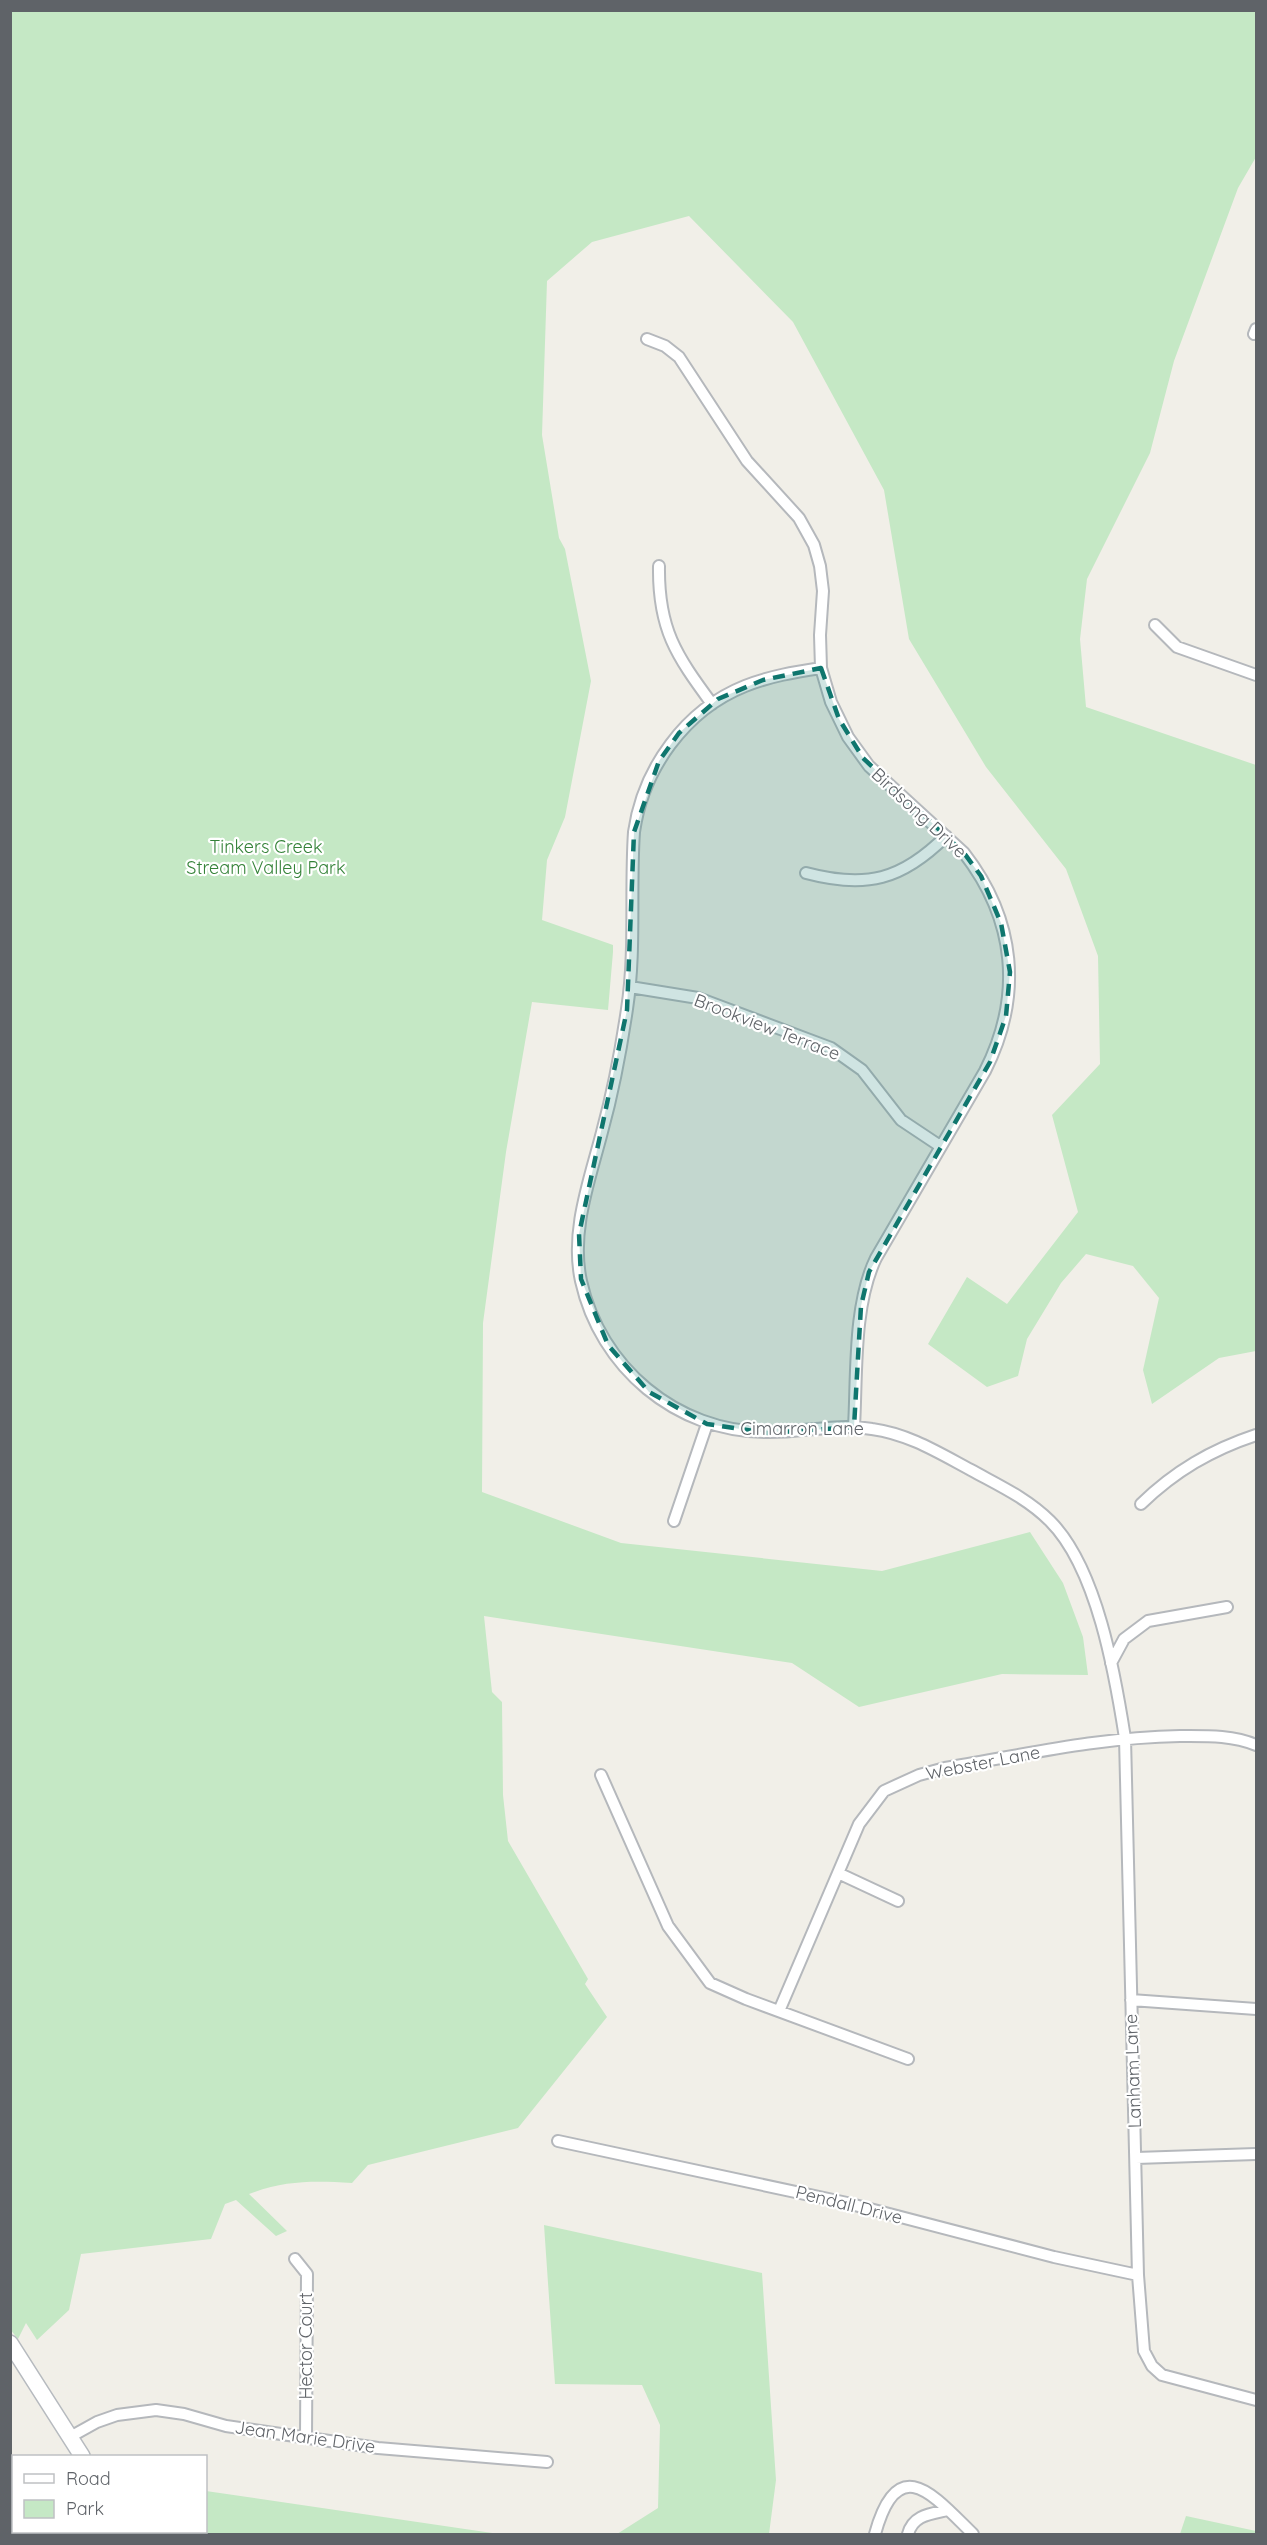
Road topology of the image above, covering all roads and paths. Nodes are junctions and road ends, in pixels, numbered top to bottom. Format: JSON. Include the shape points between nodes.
{"nodes":[{"id":1,"x":647,"y":339,"type":"dead end"},
{"id":2,"x":659,"y":566,"type":"dead end"},
{"id":3,"x":1155,"y":625,"type":"dead end"},
{"id":4,"x":821,"y":668,"type":"junction"},
{"id":5,"x":1257,"y":675,"type":"edge"},
{"id":6,"x":712,"y":704,"type":"junction"},
{"id":7,"x":946,"y":836,"type":"junction"},
{"id":8,"x":806,"y":873,"type":"dead end"},
{"id":9,"x":630,"y":987,"type":"junction"},
{"id":10,"x":940,"y":1146,"type":"junction"},
{"id":11,"x":708,"y":1424,"type":"junction"},
{"id":12,"x":854,"y":1427,"type":"junction"},
{"id":13,"x":1257,"y":1435,"type":"edge"},
{"id":14,"x":1141,"y":1504,"type":"dead end"},
{"id":15,"x":674,"y":1521,"type":"dead end"},
{"id":16,"x":1227,"y":1607,"type":"dead end"},
{"id":17,"x":1110,"y":1659,"type":"junction"},
{"id":18,"x":1125,"y":1738,"type":"junction"},
{"id":19,"x":1257,"y":1745,"type":"edge"},
{"id":20,"x":601,"y":1775,"type":"dead end"},
{"id":21,"x":838,"y":1873,"type":"junction"},
{"id":22,"x":898,"y":1901,"type":"dead end"},
{"id":23,"x":1131,"y":2000,"type":"junction"},
{"id":24,"x":1257,"y":2009,"type":"edge"},
{"id":25,"x":779,"y":2011,"type":"junction"},
{"id":26,"x":908,"y":2059,"type":"dead end"},
{"id":27,"x":558,"y":2141,"type":"dead end"},
{"id":28,"x":1257,"y":2154,"type":"edge"},
{"id":29,"x":1136,"y":2158,"type":"junction"},
{"id":30,"x":295,"y":2259,"type":"dead end"},
{"id":31,"x":1138,"y":2275,"type":"junction"},
{"id":32,"x":10,"y":2343,"type":"edge"},
{"id":33,"x":1257,"y":2400,"type":"edge"},
{"id":34,"x":70,"y":2437,"type":"junction"},
{"id":35,"x":306,"y":2438,"type":"junction"},
{"id":36,"x":81,"y":2455,"type":"edge"},
{"id":37,"x":547,"y":2462,"type":"dead end"},
{"id":38,"x":948,"y":2510,"type":"junction"},
{"id":39,"x":875,"y":2535,"type":"edge"},
{"id":40,"x":908,"y":2535,"type":"edge"},
{"id":41,"x":973,"y":2535,"type":"edge"}],
"edges":[{"from":1,"to":4,"type":"street","name":"Birdsong Drive","via":[[679,357],[747,461],[799,518],[809,535],[823,583]]},
{"from":2,"to":6,"type":"street","via":[[661,611],[670,640]]},
{"from":3,"to":5,"type":"street","via":[[1177,646]]},
{"from":4,"to":6,"type":"street","name":"Cimarron Lane","via":[[764,680]]},
{"from":4,"to":7,"type":"street","name":"Birdsong Drive","via":[[831,702],[857,750],[877,774]]},
{"from":6,"to":9,"type":"street","name":"Cimarron Lane","via":[[679,733],[659,761],[636,822]]},
{"from":7,"to":8,"type":"street","via":[[914,864],[885,876],[851,881]]},
{"from":7,"to":10,"type":"street","name":"Birdsong Drive","via":[[973,864],[995,906],[1008,948],[1009,998],[1004,1026],[990,1062]]},
{"from":9,"to":10,"type":"street","name":"Brookview Terrace","via":[[698,998],[831,1048],[862,1070],[901,1120]]},
{"from":9,"to":11,"type":"street","name":"Cimarron Lane","via":[[619,1058],[581,1218],[581,1279],[599,1328],[622,1364],[667,1405]]},
{"from":10,"to":12,"type":"street","name":"Birdsong Drive","via":[[866,1282]]},
{"from":11,"to":12,"type":"street","name":"Cimarron Lane","via":[[768,1432]]},
{"from":11,"to":15,"type":"street"},
{"from":12,"to":17,"type":"street","name":"Cimarron Lane","via":[[893,1433],[918,1442],[1026,1501],[1047,1518],[1063,1535],[1083,1573]]},
{"from":13,"to":14,"type":"street","via":[[1194,1462]]},
{"from":16,"to":17,"type":"street","via":[[1148,1621],[1124,1639]]},
{"from":17,"to":18,"type":"street","name":"Lanham Lane"},
{"from":18,"to":19,"type":"street","name":"Webster Lane","via":[[1205,1736]]},
{"from":18,"to":21,"type":"street","name":"Webster Lane","via":[[918,1775],[884,1791],[859,1824]]},
{"from":18,"to":23,"type":"street","name":"Lanham Lane"},
{"from":20,"to":25,"type":"street","via":[[668,1926],[710,1983]]},
{"from":21,"to":22,"type":"street"},
{"from":21,"to":25,"type":"street","name":"Webster Lane"},
{"from":23,"to":24,"type":"street"},
{"from":23,"to":29,"type":"street","name":"Lanham Lane"},
{"from":25,"to":26,"type":"street"},
{"from":27,"to":31,"type":"street","name":"Pendall Drive","via":[[847,2203]]},
{"from":28,"to":29,"type":"street"},
{"from":29,"to":31,"type":"street","name":"Lanham Lane"},
{"from":30,"to":35,"type":"street","name":"Hector Court","via":[[307,2274]]},
{"from":31,"to":33,"type":"street","name":"Lanham Lane","via":[[1144,2351],[1152,2366],[1173,2380]]},
{"from":32,"to":34,"type":"main road"},
{"from":34,"to":35,"type":"street","name":"Jean Marie Drive","via":[[117,2415],[156,2410]]},
{"from":34,"to":36,"type":"main road"},
{"from":35,"to":37,"type":"street","name":"Jean Marie Drive"},
{"from":38,"to":39,"type":"street","via":[[920,2487],[905,2486],[881,2514]]},
{"from":38,"to":40,"type":"street","via":[[919,2517]]},
{"from":38,"to":41,"type":"street"}]}
